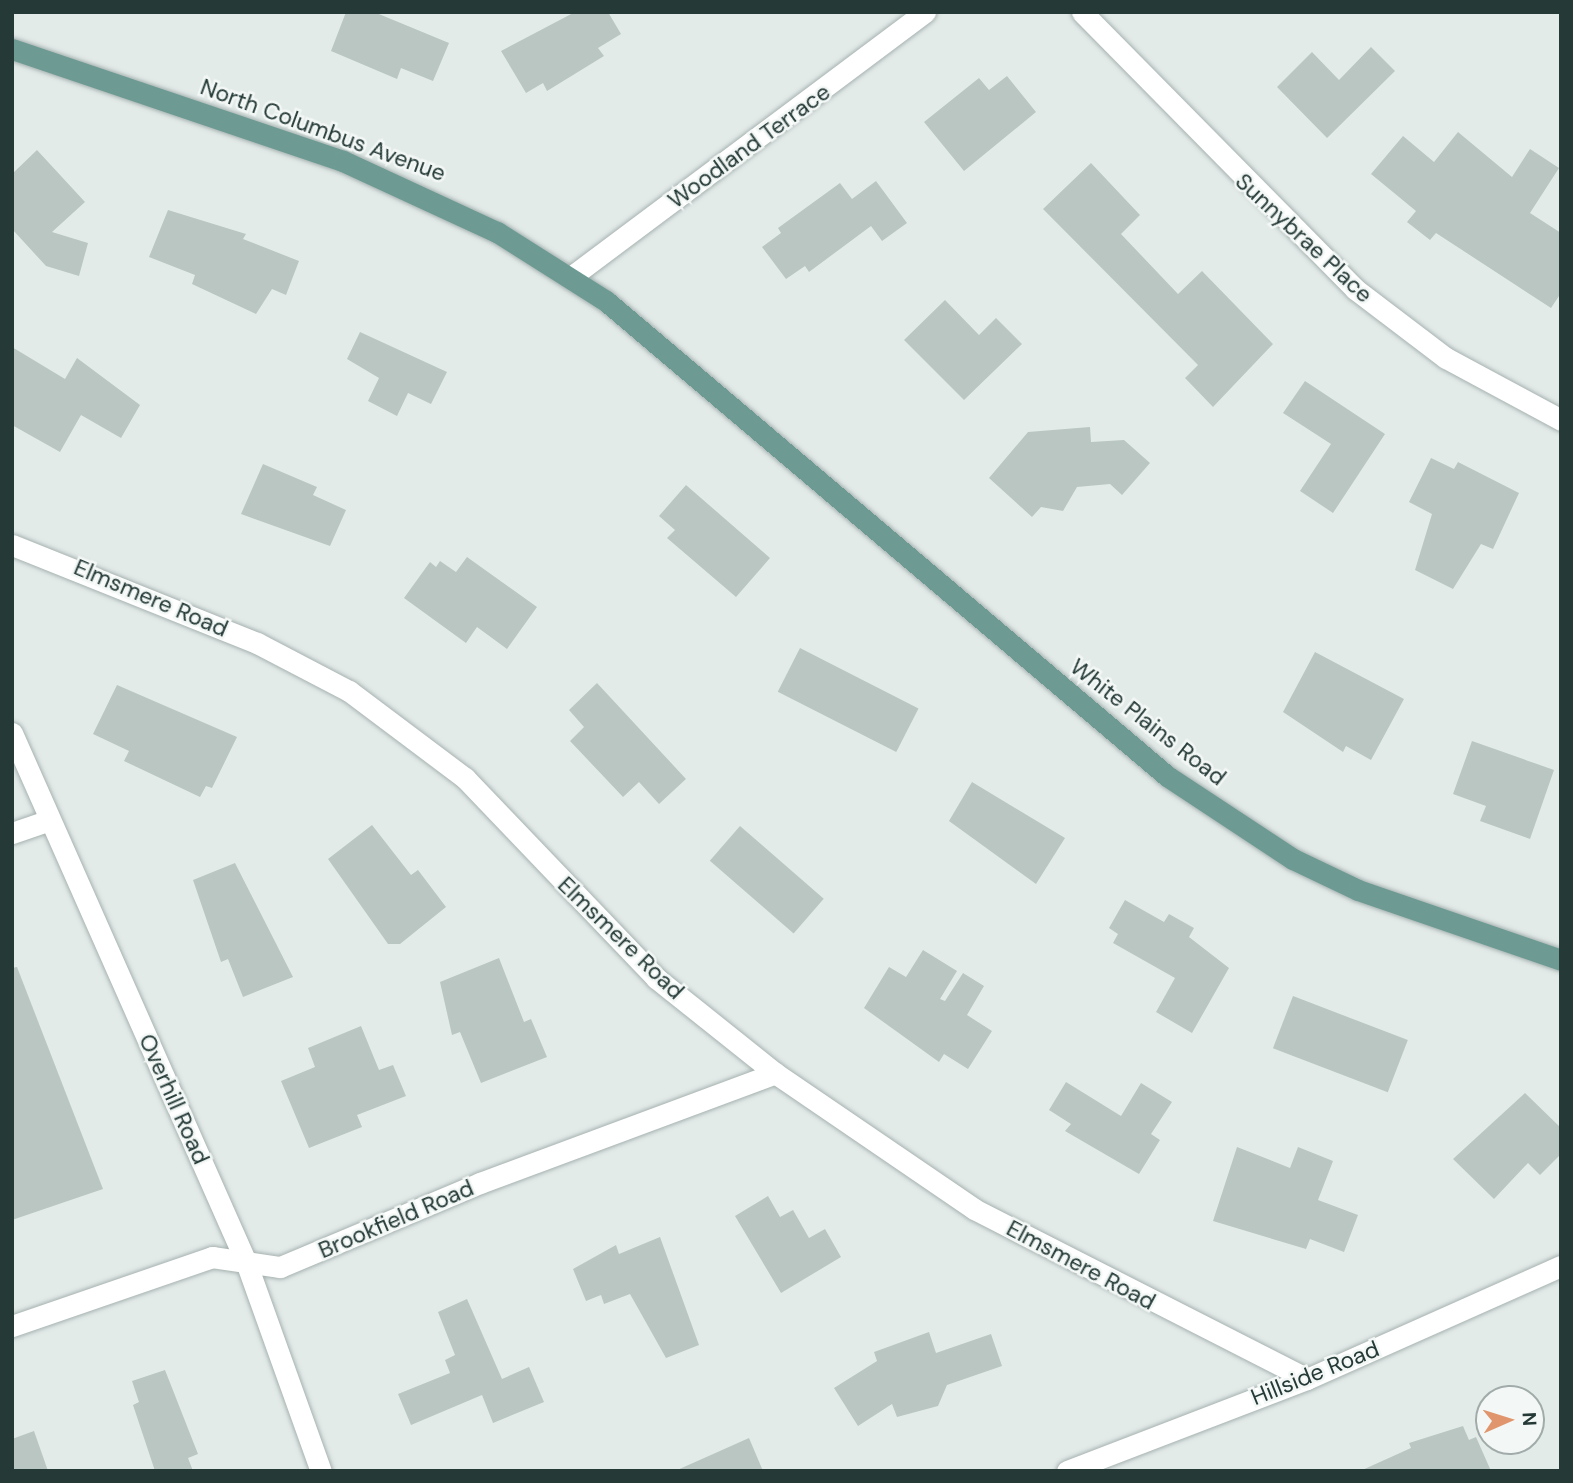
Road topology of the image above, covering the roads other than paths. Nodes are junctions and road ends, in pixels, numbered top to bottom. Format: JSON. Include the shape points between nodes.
{"nodes":[{"id":1,"x":925,"y":12,"type":"edge"},
{"id":2,"x":1082,"y":12,"type":"edge"},
{"id":3,"x":12,"y":49,"type":"edge"},
{"id":4,"x":572,"y":276,"type":"junction"},
{"id":5,"x":1561,"y":420,"type":"edge"},
{"id":6,"x":792,"y":457,"type":"joint"},
{"id":7,"x":12,"y":545,"type":"edge"},
{"id":8,"x":12,"y":733,"type":"edge"},
{"id":9,"x":50,"y":820,"type":"junction"},
{"id":10,"x":12,"y":833,"type":"edge"},
{"id":11,"x":1561,"y":960,"type":"edge"},
{"id":12,"x":775,"y":1073,"type":"junction"},
{"id":13,"x":246,"y":1262,"type":"junction"},
{"id":14,"x":1561,"y":1266,"type":"edge"},
{"id":15,"x":12,"y":1326,"type":"edge"},
{"id":16,"x":1307,"y":1379,"type":"junction"},
{"id":17,"x":321,"y":1471,"type":"edge"},
{"id":18,"x":1067,"y":1471,"type":"edge"}],
"edges":[{"from":1,"to":4,"type":"street","name":"Woodland Terrace"},
{"from":2,"to":5,"type":"street","name":"Sunnybrae Place","via":[[1355,289],[1446,358]]},
{"from":3,"to":4,"type":"main road","name":"North Columbus Avenue","via":[[430,195]]},
{"from":4,"to":6,"type":"main road","name":"North Columbus Avenue"},
{"from":6,"to":11,"type":"main road","name":"White Plains Road","via":[[1167,776],[1282,852],[1427,919]]},
{"from":7,"to":12,"type":"street","name":"Elmsmere Road","via":[[257,643],[409,732],[465,778],[656,978]]},
{"from":8,"to":9,"type":"street","name":"Overhill Road"},
{"from":9,"to":10,"type":"street"},
{"from":9,"to":13,"type":"street","name":"Overhill Road"},
{"from":12,"to":13,"type":"street","name":"Brookfield Road","via":[[280,1267]]},
{"from":12,"to":16,"type":"street","name":"Elmsmere Road","via":[[974,1209]]},
{"from":13,"to":15,"type":"street","name":"Brookfield Road","via":[[212,1257]]},
{"from":13,"to":17,"type":"street","name":"Overhill Road"},
{"from":14,"to":16,"type":"street","name":"Hillside Road"},
{"from":16,"to":18,"type":"street","name":"Hillside Road"}]}
